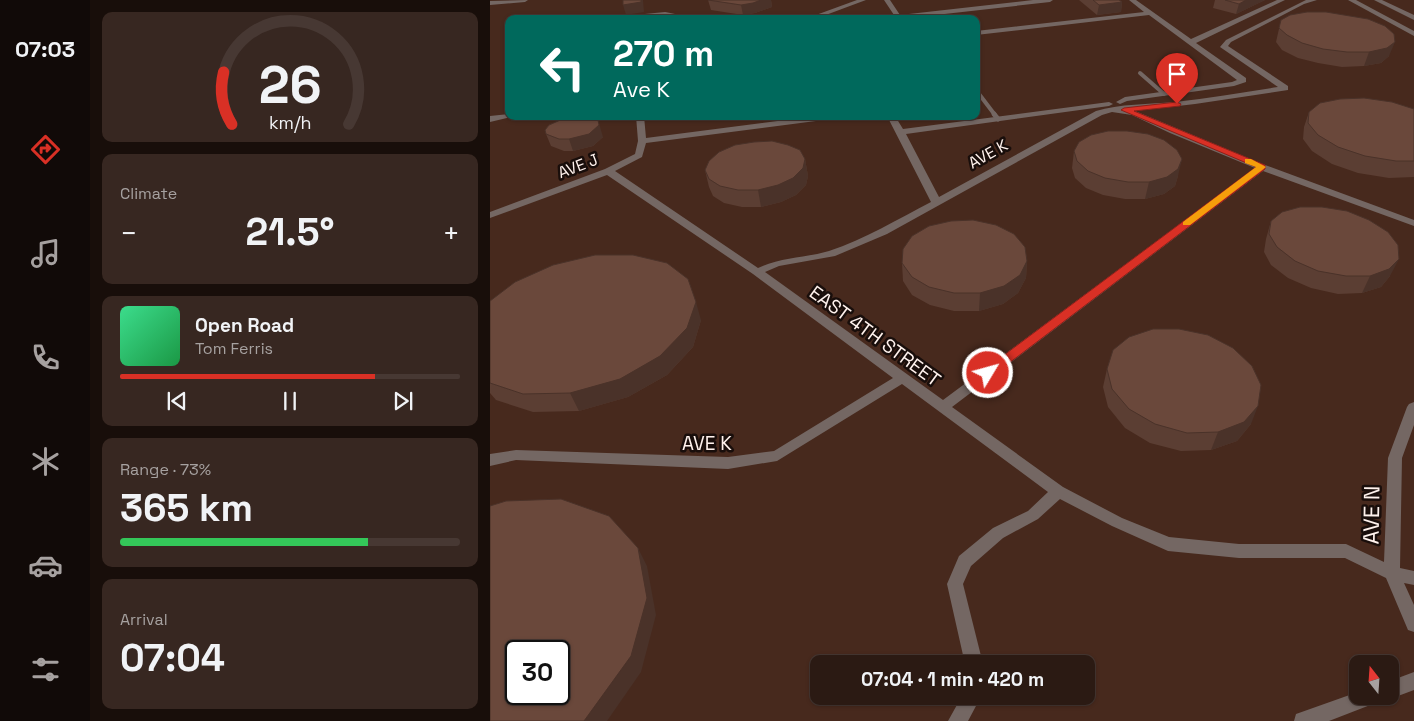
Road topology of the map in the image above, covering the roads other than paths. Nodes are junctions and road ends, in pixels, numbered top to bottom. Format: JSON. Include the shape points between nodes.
{"nodes":[{"id":1,"x":525,"y":0,"type":"edge"},
{"id":2,"x":864,"y":0,"type":"edge"},
{"id":3,"x":887,"y":0,"type":"edge"},
{"id":4,"x":1050,"y":0,"type":"edge"},
{"id":5,"x":1132,"y":0,"type":"edge"},
{"id":6,"x":1282,"y":0,"type":"edge"},
{"id":7,"x":1314,"y":0,"type":"edge"},
{"id":8,"x":1350,"y":0,"type":"edge"},
{"id":9,"x":1378,"y":0,"type":"edge"},
{"id":10,"x":490,"y":3,"type":"edge"},
{"id":11,"x":843,"y":8,"type":"junction"},
{"id":12,"x":1151,"y":13,"type":"junction"},
{"id":13,"x":655,"y":15,"type":"edge"},
{"id":14,"x":670,"y":15,"type":"edge"},
{"id":15,"x":821,"y":15,"type":"edge"},
{"id":16,"x":838,"y":15,"type":"edge"},
{"id":17,"x":897,"y":15,"type":"edge"},
{"id":18,"x":908,"y":15,"type":"edge"},
{"id":19,"x":1414,"y":18,"type":"edge"},
{"id":20,"x":980,"y":33,"type":"edge"},
{"id":21,"x":1414,"y":34,"type":"edge"},
{"id":22,"x":1191,"y":42,"type":"junction"},
{"id":23,"x":1140,"y":73,"type":"dead end"},
{"id":24,"x":1164,"y":94,"type":"junction"},
{"id":25,"x":980,"y":95,"type":"edge"},
{"id":26,"x":1122,"y":106,"type":"junction"},
{"id":27,"x":505,"y":117,"type":"edge"},
{"id":28,"x":998,"y":118,"type":"junction"},
{"id":29,"x":490,"y":119,"type":"edge"},
{"id":30,"x":640,"y":120,"type":"edge"},
{"id":31,"x":807,"y":120,"type":"edge"},
{"id":32,"x":894,"y":120,"type":"edge"},
{"id":33,"x":901,"y":132,"type":"junction"},
{"id":34,"x":642,"y":141,"type":"junction"},
{"id":35,"x":1262,"y":167,"type":"junction"},
{"id":36,"x":608,"y":171,"type":"junction"},
{"id":37,"x":936,"y":202,"type":"junction"},
{"id":38,"x":490,"y":215,"type":"edge"},
{"id":39,"x":1414,"y":223,"type":"edge"},
{"id":40,"x":757,"y":272,"type":"junction"},
{"id":41,"x":902,"y":378,"type":"junction"},
{"id":42,"x":1414,"y":407,"type":"edge"},
{"id":43,"x":942,"y":408,"type":"junction"},
{"id":44,"x":490,"y":460,"type":"edge"},
{"id":45,"x":1058,"y":491,"type":"junction"},
{"id":46,"x":1392,"y":573,"type":"junction"},
{"id":47,"x":1414,"y":578,"type":"edge"},
{"id":48,"x":1414,"y":624,"type":"edge"},
{"id":49,"x":972,"y":655,"type":"edge"},
{"id":50,"x":1414,"y":681,"type":"edge"},
{"id":51,"x":1399,"y":687,"type":"edge"},
{"id":52,"x":1349,"y":704,"type":"edge"},
{"id":53,"x":967,"y":705,"type":"edge"},
{"id":54,"x":957,"y":721,"type":"edge"},
{"id":55,"x":1303,"y":721,"type":"edge"}],
"edges":[{"from":1,"to":10,"type":"street"},
{"from":2,"to":11,"type":"street"},
{"from":3,"to":17,"type":"street"},
{"from":4,"to":18,"type":"street"},
{"from":5,"to":12,"type":"street"},
{"from":6,"to":22,"type":"street"},
{"from":7,"to":26,"type":"street","name":"AVE K","via":[[1244,32],[1224,47],[1285,88],[1195,102]]},
{"from":8,"to":21,"type":"street"},
{"from":9,"to":19,"type":"street"},
{"from":11,"to":15,"type":"street"},
{"from":11,"to":16,"type":"street"},
{"from":12,"to":20,"type":"street"},
{"from":12,"to":22,"type":"street"},
{"from":13,"to":14,"type":"lane"},
{"from":22,"to":24,"type":"street","via":[[1243,80]]},
{"from":23,"to":24,"type":"lane"},
{"from":24,"to":26,"type":"street","via":[[1125,99]]},
{"from":25,"to":28,"type":"lane"},
{"from":26,"to":28,"type":"street","name":"AVE K"},
{"from":26,"to":35,"type":"street","name":"AVE K"},
{"from":26,"to":37,"type":"street","name":"AVE K","via":[[1099,113]]},
{"from":27,"to":29,"type":"street"},
{"from":28,"to":33,"type":"street","name":"AVE K"},
{"from":30,"to":34,"type":"street"},
{"from":31,"to":34,"type":"street"},
{"from":32,"to":33,"type":"street"},
{"from":33,"to":37,"type":"street"},
{"from":34,"to":36,"type":"street","name":"AVE J","via":[[638,155]]},
{"from":35,"to":39,"type":"street","name":"AVE K"},
{"from":35,"to":43,"type":"street"},
{"from":36,"to":38,"type":"street","name":"AVE J"},
{"from":36,"to":40,"type":"street","name":"EAST 4TH STREET"},
{"from":37,"to":40,"type":"street","name":"AVE K","via":[[883,232],[831,254],[776,263]]},
{"from":40,"to":41,"type":"street","name":"EAST 4TH STREET"},
{"from":41,"to":43,"type":"street","name":"EAST 4TH STREET"},
{"from":41,"to":44,"type":"street","name":"AVE K","via":[[776,456],[728,463],[516,455]]},
{"from":42,"to":46,"type":"street","name":"AVE N","via":[[1395,458]]},
{"from":43,"to":45,"type":"street","name":"EAST 4TH STREET"},
{"from":45,"to":46,"type":"street","name":"EAST 4TH STREET","via":[[1168,544],[1239,551],[1346,551]]},
{"from":45,"to":49,"type":"street","via":[[1033,515],[998,533],[965,561],[955,584]]},
{"from":46,"to":47,"type":"street","name":"EAST 4TH STREET"},
{"from":46,"to":48,"type":"street","name":"AVE N"},
{"from":50,"to":51,"type":"street"},
{"from":52,"to":55,"type":"street"},
{"from":53,"to":54,"type":"street"}]}
